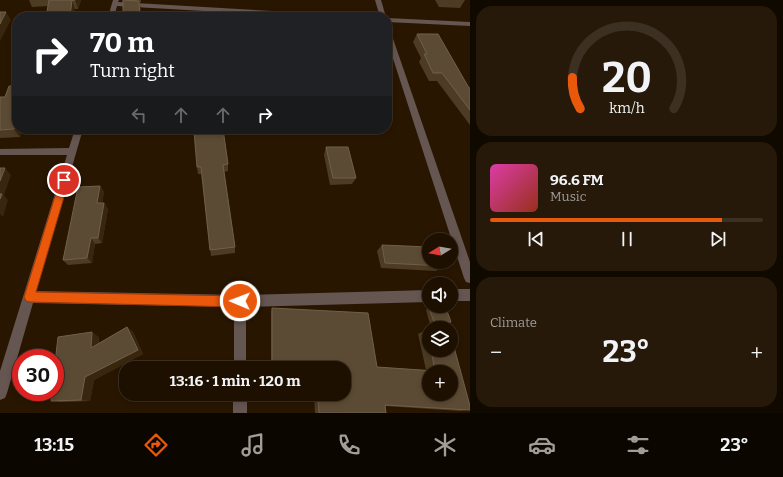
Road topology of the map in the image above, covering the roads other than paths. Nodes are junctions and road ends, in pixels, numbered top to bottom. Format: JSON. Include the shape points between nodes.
{"nodes":[{"id":1,"x":378,"y":0,"type":"edge"},
{"id":2,"x":116,"y":2,"type":"edge"},
{"id":3,"x":113,"y":12,"type":"edge"},
{"id":4,"x":266,"y":12,"type":"edge"},
{"id":5,"x":382,"y":12,"type":"edge"},
{"id":6,"x":392,"y":20,"type":"edge"},
{"id":7,"x":470,"y":24,"type":"edge"},
{"id":8,"x":392,"y":45,"type":"edge"},
{"id":9,"x":78,"y":134,"type":"edge"},
{"id":10,"x":73,"y":151,"type":"junction"},
{"id":11,"x":0,"y":152,"type":"edge"},
{"id":12,"x":470,"y":278,"type":"edge"},
{"id":13,"x":458,"y":295,"type":"edge"},
{"id":14,"x":470,"y":295,"type":"edge"},
{"id":15,"x":422,"y":296,"type":"edge"},
{"id":16,"x":30,"y":297,"type":"junction"},
{"id":17,"x":240,"y":301,"type":"junction"},
{"id":18,"x":240,"y":361,"type":"edge"},
{"id":19,"x":0,"y":393,"type":"edge"},
{"id":20,"x":240,"y":401,"type":"edge"},
{"id":21,"x":240,"y":413,"type":"edge"}],
"edges":[{"from":1,"to":5,"type":"street"},
{"from":2,"to":3,"type":"street"},
{"from":2,"to":4,"type":"street"},
{"from":6,"to":7,"type":"street"},
{"from":8,"to":12,"type":"street"},
{"from":9,"to":10,"type":"street"},
{"from":10,"to":11,"type":"street"},
{"from":10,"to":16,"type":"street"},
{"from":13,"to":14,"type":"street"},
{"from":15,"to":17,"type":"street"},
{"from":16,"to":17,"type":"street"},
{"from":16,"to":19,"type":"street"},
{"from":17,"to":18,"type":"street"},
{"from":20,"to":21,"type":"street"}]}
